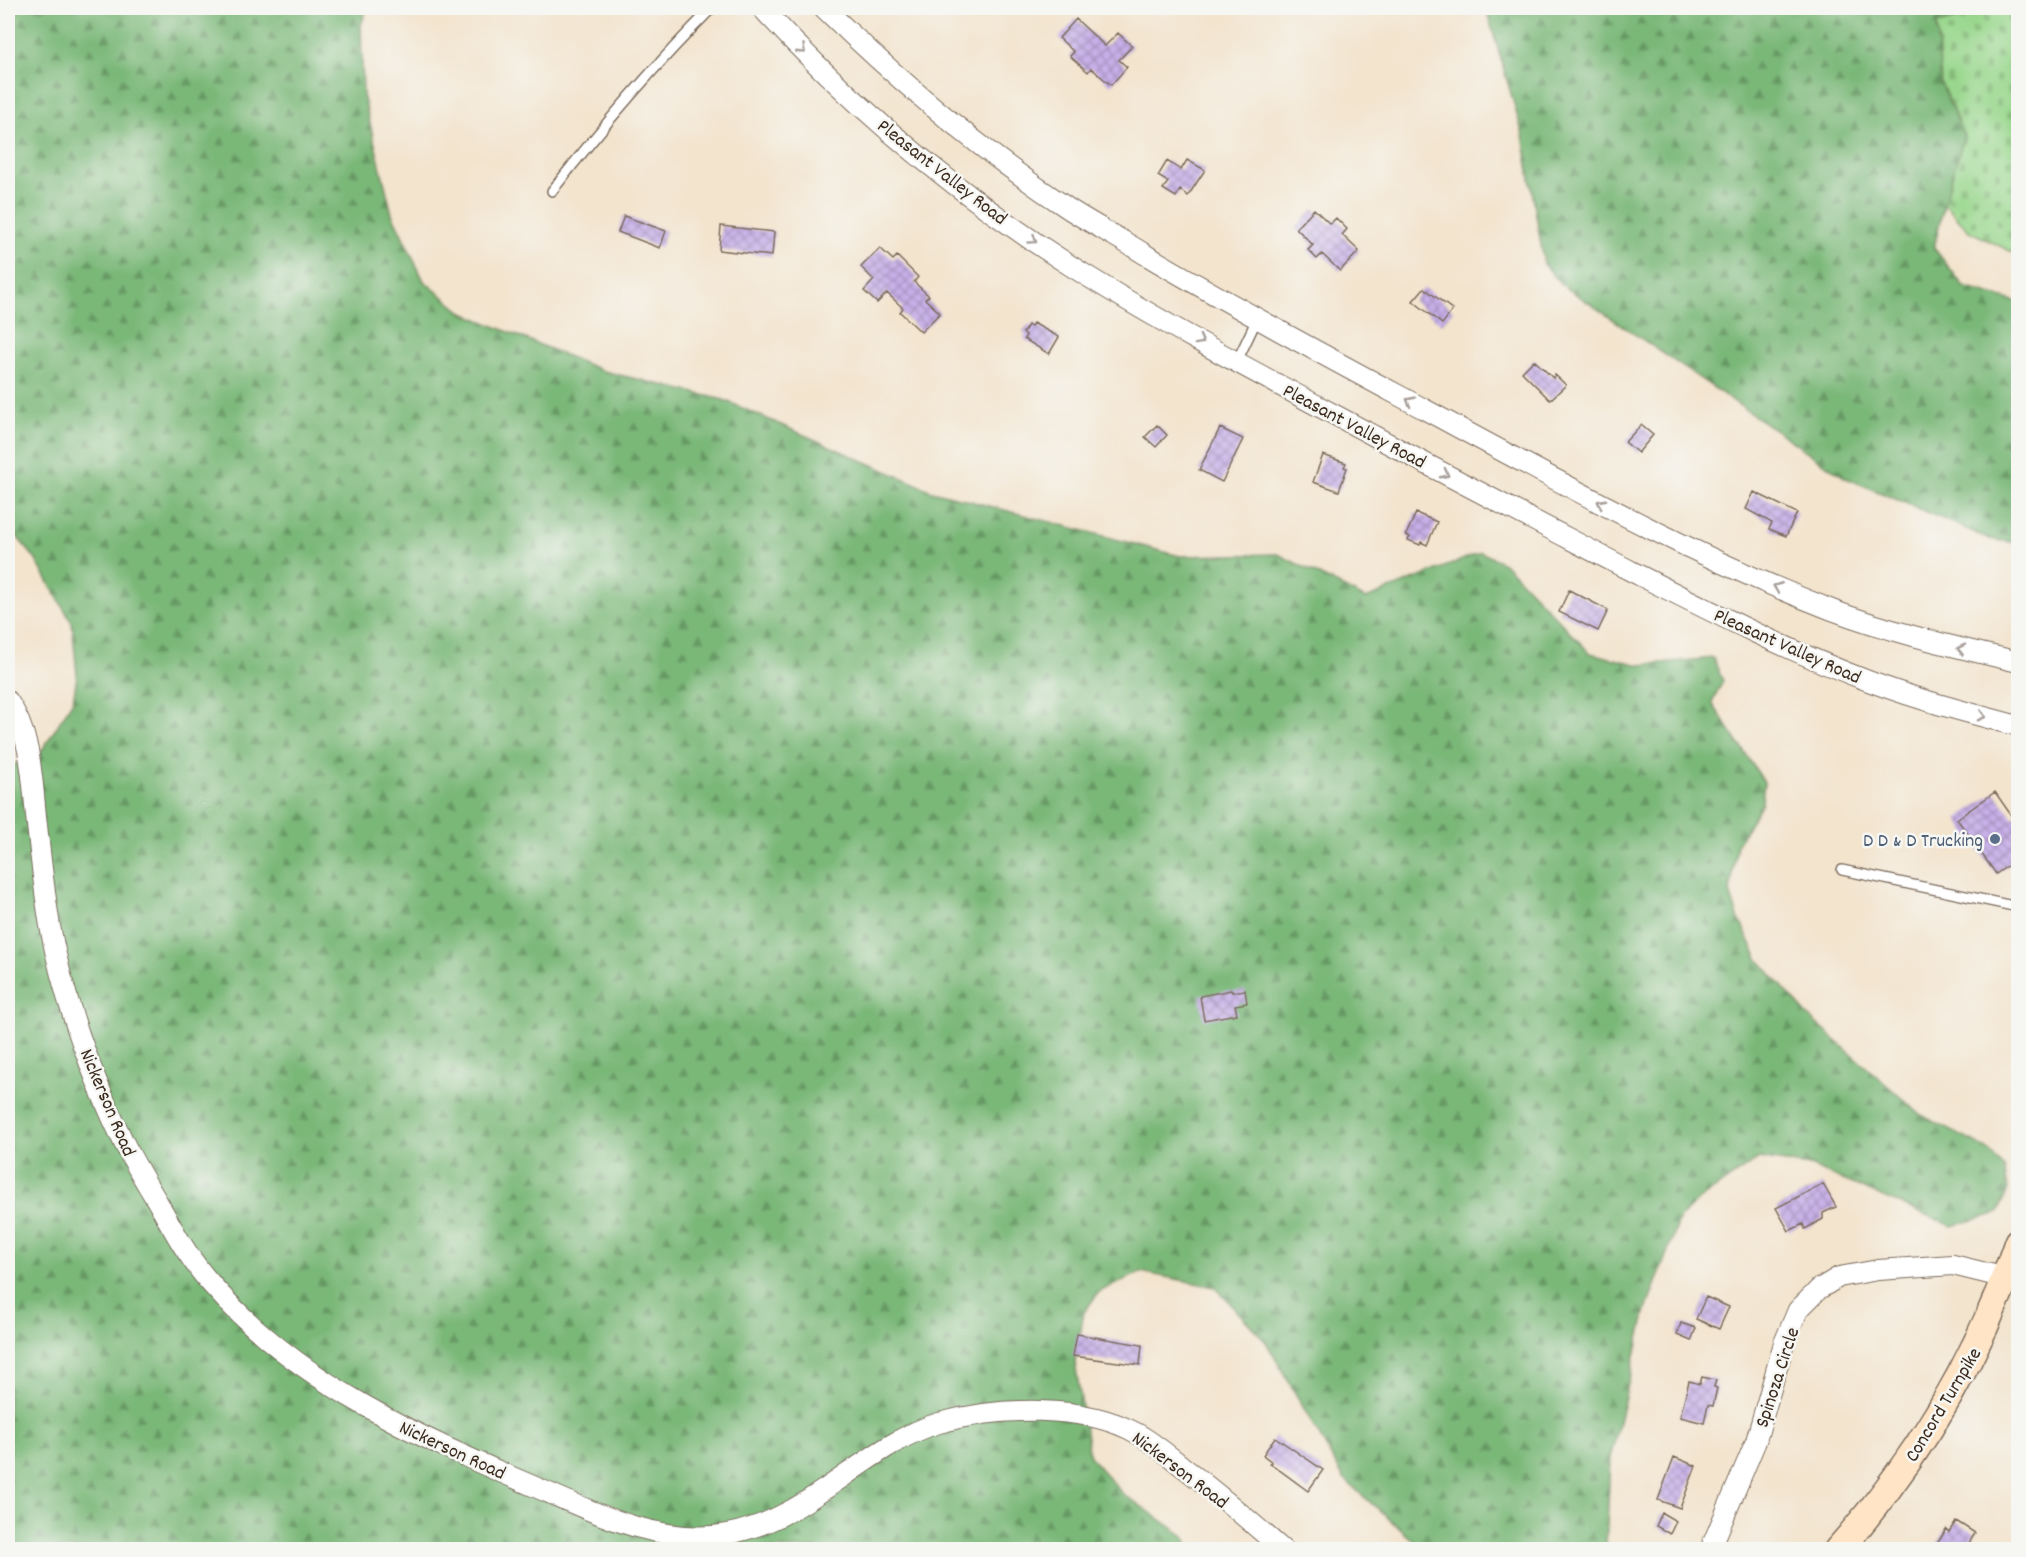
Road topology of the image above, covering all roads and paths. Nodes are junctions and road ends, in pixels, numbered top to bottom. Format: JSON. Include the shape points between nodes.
{"nodes":[{"id":1,"x":712,"y":8,"type":"edge"},
{"id":2,"x":762,"y":8,"type":"edge"},
{"id":3,"x":824,"y":8,"type":"edge"},
{"id":4,"x":552,"y":191,"type":"dead end"},
{"id":5,"x":1257,"y":319,"type":"junction"},
{"id":6,"x":1237,"y":361,"type":"junction"},
{"id":7,"x":2019,"y":662,"type":"edge"},
{"id":8,"x":8,"y":701,"type":"edge"},
{"id":9,"x":2019,"y":726,"type":"edge"},
{"id":10,"x":1842,"y":870,"type":"dead end"},
{"id":11,"x":2019,"y":907,"type":"edge"},
{"id":12,"x":2019,"y":1242,"type":"edge"},
{"id":13,"x":2006,"y":1278,"type":"junction"},
{"id":14,"x":1283,"y":1550,"type":"edge"},
{"id":15,"x":1710,"y":1550,"type":"edge"},
{"id":16,"x":1838,"y":1550,"type":"edge"}],
"edges":[{"from":1,"to":4,"type":"lane","via":[[668,52]]},
{"from":2,"to":6,"type":"street","name":"Pleasant Valley Road","one_way":true,"via":[[852,98],[922,159],[995,214],[1069,265]]},
{"from":3,"to":5,"type":"street","via":[[890,71],[959,128],[1069,209]]},
{"from":5,"to":6,"type":"lane"},
{"from":7,"to":5,"type":"street","one_way":true,"via":[[1893,630],[1744,574],[1656,532]]},
{"from":6,"to":9,"type":"street","name":"Pleasant Valley Road","one_way":true,"via":[[1478,492],[1723,618],[1873,682]]},
{"from":8,"to":14,"type":"street","name":"Nickerson Road","via":[[16,713],[29,754],[60,974],[103,1095],[126,1146],[183,1246],[211,1284],[258,1331],[326,1381],[456,1453],[588,1510],[643,1529],[702,1538],[752,1529],[775,1519],[885,1448],[938,1423],[1040,1410],[1097,1419],[1138,1434],[1158,1448]]},
{"from":10,"to":11,"type":"lane"},
{"from":12,"to":13,"type":"street","name":"Concord Turnpike"},
{"from":13,"to":15,"type":"street","name":"Spinoza Circle","via":[[1942,1265],[1839,1277],[1819,1289],[1798,1310],[1784,1343],[1756,1441]]},
{"from":13,"to":16,"type":"street","name":"Concord Turnpike","via":[[1979,1342],[1944,1407],[1906,1465]]}]}
